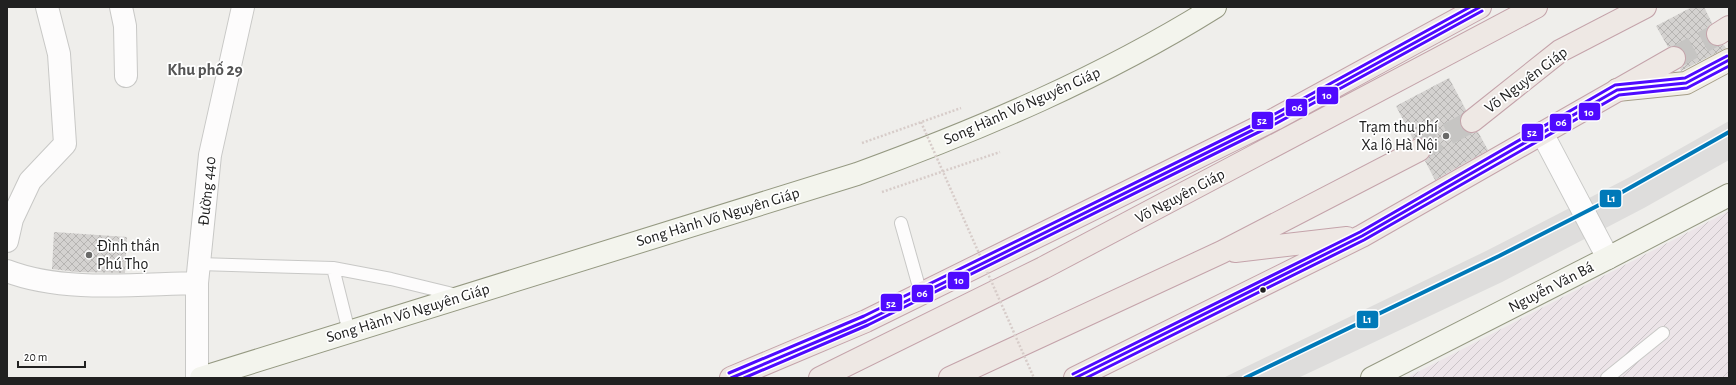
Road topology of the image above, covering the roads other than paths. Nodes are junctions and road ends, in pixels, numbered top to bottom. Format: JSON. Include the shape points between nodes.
{"nodes":[{"id":1,"x":47,"y":7,"type":"edge"},
{"id":2,"x":121,"y":7,"type":"edge"},
{"id":3,"x":243,"y":7,"type":"edge"},
{"id":4,"x":1215,"y":7,"type":"edge"},
{"id":5,"x":1480,"y":7,"type":"edge"},
{"id":6,"x":1536,"y":7,"type":"edge"},
{"id":7,"x":1645,"y":7,"type":"edge"},
{"id":8,"x":1674,"y":58,"type":"tunnel mouth"},
{"id":9,"x":1729,"y":60,"type":"edge"},
{"id":10,"x":126,"y":76,"type":"dead end"},
{"id":11,"x":1617,"y":90,"type":"junction"},
{"id":12,"x":1472,"y":121,"type":"tunnel mouth"},
{"id":13,"x":1542,"y":133,"type":"junction"},
{"id":14,"x":1419,"y":150,"type":"tunnel mouth"},
{"id":15,"x":16,"y":189,"type":"edge"},
{"id":16,"x":1729,"y":195,"type":"edge"},
{"id":17,"x":901,"y":223,"type":"dead end"},
{"id":18,"x":1362,"y":236,"type":"junction"},
{"id":19,"x":7,"y":241,"type":"edge"},
{"id":20,"x":1222,"y":252,"type":"junction"},
{"id":21,"x":1608,"y":258,"type":"junction"},
{"id":22,"x":333,"y":268,"type":"junction"},
{"id":23,"x":7,"y":271,"type":"edge"},
{"id":24,"x":198,"y":273,"type":"junction"},
{"id":25,"x":921,"y":294,"type":"junction"},
{"id":26,"x":463,"y":296,"type":"junction"},
{"id":27,"x":349,"y":332,"type":"junction"},
{"id":28,"x":1662,"y":333,"type":"dead end"},
{"id":29,"x":197,"y":378,"type":"edge"},
{"id":30,"x":201,"y":378,"type":"edge"},
{"id":31,"x":731,"y":378,"type":"edge"},
{"id":32,"x":820,"y":378,"type":"edge"},
{"id":33,"x":950,"y":378,"type":"edge"},
{"id":34,"x":1075,"y":378,"type":"edge"},
{"id":35,"x":1372,"y":378,"type":"edge"},
{"id":36,"x":1608,"y":378,"type":"edge"}],
"edges":[{"from":1,"to":15,"type":"street","via":[[59,54],[65,144],[30,181]]},
{"from":2,"to":10,"type":"street","via":[[125,26]]},
{"from":3,"to":24,"type":"street","name":"Đường 440","via":[[210,155]]},
{"from":4,"to":26,"type":"main road","name":"Song Hành Võ Nguyên Giáp","via":[[1072,86],[931,147],[857,174]]},
{"from":5,"to":25,"type":"highway","name":"Võ Nguyên Giáp","via":[[1275,119]]},
{"from":6,"to":32,"type":"highway","name":"Võ Nguyên Giáp","via":[[1043,268]]},
{"from":7,"to":12,"type":"highway","name":"Võ Nguyên Giáp","via":[[1560,51]]},
{"from":8,"to":11,"type":"highway"},
{"from":9,"to":11,"type":"main road","via":[[1686,83]]},
{"from":11,"to":13,"type":"highway"},
{"from":13,"to":18,"type":"highway"},
{"from":13,"to":21,"type":"street"},
{"from":14,"to":20,"type":"highway"},
{"from":15,"to":19,"type":"street"},
{"from":16,"to":21,"type":"main road","name":"Nguyễn Văn Bá"},
{"from":17,"to":25,"type":"lane"},
{"from":18,"to":20,"type":"highway"},
{"from":18,"to":34,"type":"highway"},
{"from":20,"to":33,"type":"highway"},
{"from":21,"to":35,"type":"main road","name":"Nguyễn Văn Bá"},
{"from":22,"to":24,"type":"lane"},
{"from":22,"to":26,"type":"lane"},
{"from":22,"to":27,"type":"lane"},
{"from":23,"to":24,"type":"street","via":[[73,285]]},
{"from":24,"to":29,"type":"street","name":"Đường 440"},
{"from":25,"to":31,"type":"highway","name":"Võ Nguyên Giáp","via":[[866,321]]},
{"from":26,"to":27,"type":"main road","name":"Song Hành Võ Nguyên Giáp"},
{"from":27,"to":30,"type":"main road","name":"Song Hành Võ Nguyên Giáp"},
{"from":28,"to":36,"type":"lane"}]}
